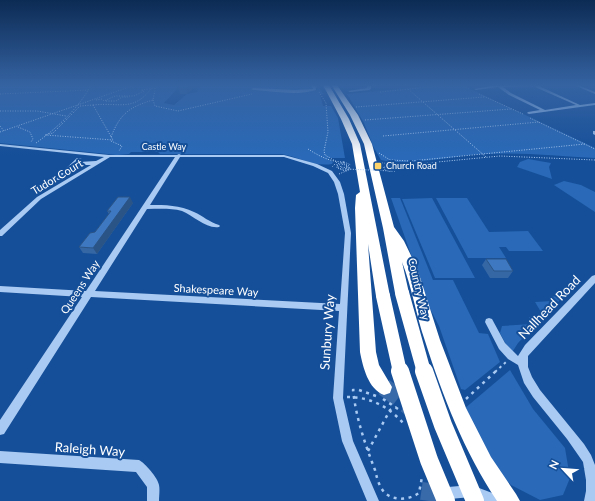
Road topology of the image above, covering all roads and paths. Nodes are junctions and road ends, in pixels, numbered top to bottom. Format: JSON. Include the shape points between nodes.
{"nodes":[{"id":1,"x":70,"y":108,"type":"edge"},
{"id":2,"x":75,"y":108,"type":"edge"},
{"id":3,"x":76,"y":108,"type":"edge"},
{"id":4,"x":95,"y":108,"type":"edge"},
{"id":5,"x":129,"y":108,"type":"edge"},
{"id":6,"x":164,"y":108,"type":"edge"},
{"id":7,"x":186,"y":108,"type":"edge"},
{"id":8,"x":326,"y":108,"type":"edge"},
{"id":9,"x":338,"y":108,"type":"edge"},
{"id":10,"x":353,"y":108,"type":"edge"},
{"id":11,"x":355,"y":108,"type":"edge"},
{"id":12,"x":357,"y":108,"type":"edge"},
{"id":13,"x":430,"y":108,"type":"edge"},
{"id":14,"x":540,"y":108,"type":"edge"},
{"id":15,"x":554,"y":108,"type":"edge"},
{"id":16,"x":510,"y":109,"type":"dead end"},
{"id":17,"x":543,"y":110,"type":"junction"},
{"id":18,"x":0,"y":111,"type":"edge"},
{"id":19,"x":529,"y":113,"type":"dead end"},
{"id":20,"x":54,"y":114,"type":"junction"},
{"id":21,"x":358,"y":114,"type":"junction"},
{"id":22,"x":438,"y":115,"type":"junction"},
{"id":23,"x":66,"y":116,"type":"junction"},
{"id":24,"x":539,"y":122,"type":"dead end"},
{"id":25,"x":0,"y":126,"type":"edge"},
{"id":26,"x":17,"y":126,"type":"junction"},
{"id":27,"x":455,"y":129,"type":"junction"},
{"id":28,"x":4,"y":131,"type":"junction"},
{"id":29,"x":0,"y":132,"type":"edge"},
{"id":30,"x":45,"y":135,"type":"junction"},
{"id":31,"x":383,"y":136,"type":"dead end"},
{"id":32,"x":111,"y":137,"type":"junction"},
{"id":33,"x":111,"y":141,"type":"junction"},
{"id":34,"x":584,"y":144,"type":"dead end"},
{"id":35,"x":0,"y":145,"type":"edge"},
{"id":36,"x":27,"y":147,"type":"junction"},
{"id":37,"x":308,"y":149,"type":"dead end"},
{"id":38,"x":378,"y":151,"type":"dead end"},
{"id":39,"x":482,"y":153,"type":"junction"},
{"id":40,"x":179,"y":155,"type":"junction"},
{"id":41,"x":110,"y":156,"type":"junction"},
{"id":42,"x":118,"y":156,"type":"junction"},
{"id":43,"x":486,"y":157,"type":"junction"},
{"id":44,"x":79,"y":160,"type":"dead end"},
{"id":45,"x":595,"y":160,"type":"edge"},
{"id":46,"x":101,"y":162,"type":"junction"},
{"id":47,"x":337,"y":162,"type":"junction"},
{"id":48,"x":344,"y":162,"type":"junction"},
{"id":49,"x":373,"y":162,"type":"junction"},
{"id":50,"x":388,"y":163,"type":"junction"},
{"id":51,"x":391,"y":163,"type":"junction"},
{"id":52,"x":74,"y":164,"type":"junction"},
{"id":53,"x":352,"y":168,"type":"junction"},
{"id":54,"x":326,"y":169,"type":"junction"},
{"id":55,"x":346,"y":170,"type":"junction"},
{"id":56,"x":387,"y":170,"type":"junction"},
{"id":57,"x":334,"y":176,"type":"junction"},
{"id":58,"x":363,"y":176,"type":"junction"},
{"id":59,"x":58,"y":179,"type":"dead end"},
{"id":60,"x":146,"y":206,"type":"junction"},
{"id":61,"x":209,"y":225,"type":"junction"},
{"id":62,"x":217,"y":226,"type":"dead end"},
{"id":63,"x":389,"y":228,"type":"junction"},
{"id":64,"x":203,"y":231,"type":"dead end"},
{"id":65,"x":0,"y":234,"type":"edge"},
{"id":66,"x":595,"y":278,"type":"edge"},
{"id":67,"x":0,"y":289,"type":"edge"},
{"id":68,"x":88,"y":294,"type":"junction"},
{"id":69,"x":343,"y":308,"type":"junction"},
{"id":70,"x":489,"y":322,"type":"dead end"},
{"id":71,"x":518,"y":361,"type":"junction"},
{"id":72,"x":384,"y":387,"type":"tunnel mouth"},
{"id":73,"x":354,"y":396,"type":"junction"},
{"id":74,"x":348,"y":397,"type":"dead end"},
{"id":75,"x":466,"y":399,"type":"dead end"},
{"id":76,"x":396,"y":407,"type":"junction"},
{"id":77,"x":390,"y":410,"type":"junction"},
{"id":78,"x":402,"y":413,"type":"dead end"},
{"id":79,"x":405,"y":426,"type":"dead end"},
{"id":80,"x":0,"y":430,"type":"edge"},
{"id":81,"x":368,"y":452,"type":"junction"},
{"id":82,"x":0,"y":457,"type":"edge"},
{"id":83,"x":422,"y":475,"type":"dead end"},
{"id":84,"x":374,"y":500,"type":"edge"},
{"id":85,"x":153,"y":501,"type":"edge"},
{"id":86,"x":405,"y":501,"type":"edge"},
{"id":87,"x":437,"y":501,"type":"edge"},
{"id":88,"x":446,"y":501,"type":"edge"},
{"id":89,"x":475,"y":501,"type":"edge"},
{"id":90,"x":499,"y":501,"type":"edge"},
{"id":91,"x":509,"y":501,"type":"edge"},
{"id":92,"x":590,"y":501,"type":"edge"}],
"edges":[{"from":1,"to":20,"type":"path"},
{"from":2,"to":23,"type":"path"},
{"from":3,"to":30,"type":"path","via":[[53,133]]},
{"from":4,"to":32,"type":"path"},
{"from":5,"to":32,"type":"path","via":[[115,122]]},
{"from":6,"to":7,"type":"path"},
{"from":8,"to":47,"type":"path","via":[[328,132],[324,151],[325,155]]},
{"from":9,"to":58,"type":"highway","via":[[356,144]]},
{"from":10,"to":21,"type":"highway","name":"Country Way"},
{"from":11,"to":21,"type":"highway"},
{"from":12,"to":21,"type":"path"},
{"from":13,"to":22,"type":"path"},
{"from":14,"to":17,"type":"street"},
{"from":15,"to":17,"type":"street"},
{"from":16,"to":22,"type":"path"},
{"from":17,"to":19,"type":"street"},
{"from":18,"to":20,"type":"path","via":[[37,111]]},
{"from":20,"to":23,"type":"path"},
{"from":20,"to":26,"type":"path"},
{"from":21,"to":22,"type":"path","via":[[365,120]]},
{"from":21,"to":49,"type":"highway","name":"Country Way"},
{"from":22,"to":27,"type":"path"},
{"from":23,"to":30,"type":"path"},
{"from":24,"to":27,"type":"path"},
{"from":25,"to":28,"type":"path"},
{"from":26,"to":28,"type":"path"},
{"from":26,"to":36,"type":"path","via":[[32,134],[33,139]]},
{"from":27,"to":31,"type":"path"},
{"from":27,"to":39,"type":"path"},
{"from":28,"to":29,"type":"path"},
{"from":30,"to":33,"type":"path"},
{"from":30,"to":36,"type":"path"},
{"from":32,"to":33,"type":"path"},
{"from":33,"to":42,"type":"path","via":[[122,146]]},
{"from":34,"to":39,"type":"path"},
{"from":35,"to":36,"type":"street","name":"Castle Way"},
{"from":36,"to":41,"type":"street","name":"Castle Way"},
{"from":37,"to":47,"type":"path"},
{"from":38,"to":39,"type":"path","via":[[385,159],[395,162]]},
{"from":39,"to":43,"type":"path"},
{"from":40,"to":42,"type":"street","name":"Castle Way"},
{"from":40,"to":54,"type":"street","name":"Castle Way","via":[[284,156]]},
{"from":40,"to":60,"type":"street","name":"Queens Way"},
{"from":41,"to":42,"type":"street","name":"Castle Way"},
{"from":41,"to":46,"type":"street","name":"Tudor Court"},
{"from":43,"to":45,"type":"path"},
{"from":43,"to":51,"type":"path","via":[[406,165]]},
{"from":44,"to":52,"type":"street"},
{"from":46,"to":52,"type":"street"},
{"from":46,"to":65,"type":"street","name":"Tudor Court","via":[[39,198]]},
{"from":47,"to":48,"type":"path"},
{"from":47,"to":54,"type":"path"},
{"from":48,"to":53,"type":"path"},
{"from":48,"to":55,"type":"path","bridge":true,"via":[[339,163],[336,166],[345,171],[349,169],[346,164],[340,163],[337,166]]},
{"from":49,"to":50,"type":"path"},
{"from":49,"to":63,"type":"highway","name":"Country Way"},
{"from":50,"to":51,"type":"path"},
{"from":50,"to":56,"type":"path","bridge":true,"via":[[390,170],[394,168],[387,166]]},
{"from":51,"to":56,"type":"path","bridge":true,"via":[[397,166],[398,170],[392,172],[386,170],[384,166],[388,164],[396,168]]},
{"from":52,"to":59,"type":"street"},
{"from":53,"to":55,"type":"path","bridge":true,"via":[[342,168],[340,165],[346,165],[347,167]]},
{"from":53,"to":57,"type":"path"},
{"from":54,"to":57,"type":"street","name":"Sunbury Way"},
{"from":55,"to":56,"type":"path","bridge":true},
{"from":57,"to":69,"type":"street","name":"Sunbury Way","via":[[341,194],[348,233]]},
{"from":58,"to":72,"type":"highway","via":[[360,208],[368,352],[371,368]]},
{"from":58,"to":88,"type":"highway","bridge":true,"via":[[383,296],[402,379],[429,460]]},
{"from":60,"to":61,"type":"street","via":[[176,208],[190,212]]},
{"from":60,"to":68,"type":"street","name":"Queens Way"},
{"from":61,"to":62,"type":"street"},
{"from":61,"to":64,"type":"street"},
{"from":63,"to":89,"type":"highway","name":"Country Way","bridge":true,"via":[[402,293],[429,390],[455,459]]},
{"from":63,"to":91,"type":"highway","via":[[410,264],[453,400],[481,458]]},
{"from":66,"to":71,"type":"street","name":"Nallhead Road"},
{"from":67,"to":68,"type":"street","name":"Shakespeare Way"},
{"from":68,"to":69,"type":"street","name":"Shakespeare Way"},
{"from":68,"to":80,"type":"street","name":"Queens Way"},
{"from":69,"to":84,"type":"street","name":"Sunbury Way","via":[[338,398],[348,442]]},
{"from":70,"to":71,"type":"street","via":[[501,347]]},
{"from":71,"to":75,"type":"path","via":[[506,363]]},
{"from":71,"to":92,"type":"street","via":[[538,396],[587,459],[591,474]]},
{"from":73,"to":74,"type":"path"},
{"from":73,"to":76,"type":"path","via":[[353,390],[360,390]]},
{"from":73,"to":77,"type":"path","via":[[374,401]]},
{"from":73,"to":81,"type":"path"},
{"from":76,"to":77,"type":"path"},
{"from":76,"to":78,"type":"path"},
{"from":77,"to":79,"type":"path"},
{"from":77,"to":81,"type":"path"},
{"from":81,"to":86,"type":"path","via":[[381,488],[393,498]]},
{"from":82,"to":85,"type":"street","name":"Raleigh Way","via":[[139,466],[153,485]]},
{"from":83,"to":86,"type":"path","via":[[419,493]]},
{"from":87,"to":90,"type":"street","via":[[448,493],[471,491]]}]}
